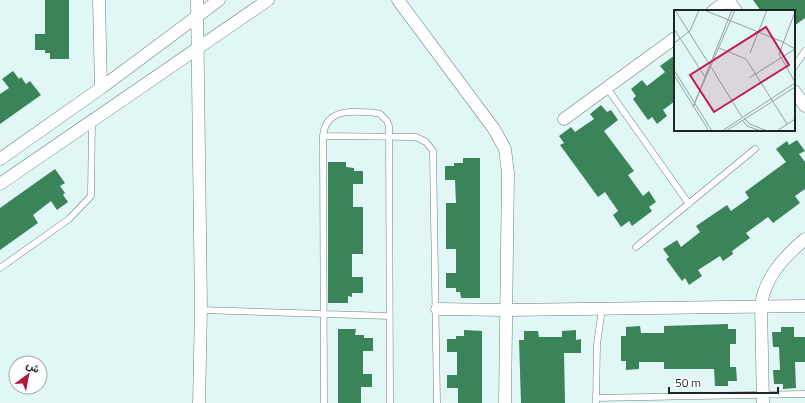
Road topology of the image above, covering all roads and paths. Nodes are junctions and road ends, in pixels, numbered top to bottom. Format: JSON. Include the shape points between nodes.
{"nodes":[{"id":1,"x":99,"y":0,"type":"edge"},
{"id":2,"x":197,"y":0,"type":"edge"},
{"id":3,"x":219,"y":0,"type":"edge"},
{"id":4,"x":268,"y":0,"type":"edge"},
{"id":5,"x":398,"y":0,"type":"edge"},
{"id":6,"x":714,"y":10,"type":"edge"},
{"id":7,"x":735,"y":10,"type":"edge"},
{"id":8,"x":197,"y":16,"type":"junction"},
{"id":9,"x":674,"y":39,"type":"edge"},
{"id":10,"x":197,"y":50,"type":"junction"},
{"id":11,"x":805,"y":51,"type":"edge"},
{"id":12,"x":795,"y":66,"type":"edge"},
{"id":13,"x":101,"y":88,"type":"junction"},
{"id":14,"x":607,"y":88,"type":"junction"},
{"id":15,"x":795,"y":91,"type":"edge"},
{"id":16,"x":805,"y":106,"type":"edge"},
{"id":17,"x":564,"y":119,"type":"dead end"},
{"id":18,"x":92,"y":122,"type":"junction"},
{"id":19,"x":323,"y":136,"type":"junction"},
{"id":20,"x":390,"y":136,"type":"junction"},
{"id":21,"x":756,"y":149,"type":"dead end"},
{"id":22,"x":0,"y":159,"type":"edge"},
{"id":23,"x":0,"y":184,"type":"edge"},
{"id":24,"x":689,"y":204,"type":"junction"},
{"id":25,"x":805,"y":239,"type":"edge"},
{"id":26,"x":636,"y":247,"type":"dead end"},
{"id":27,"x":0,"y":268,"type":"edge"},
{"id":28,"x":761,"y":306,"type":"junction"},
{"id":29,"x":805,"y":306,"type":"edge"},
{"id":30,"x":602,"y":308,"type":"junction"},
{"id":31,"x":437,"y":309,"type":"junction"},
{"id":32,"x":201,"y":310,"type":"junction"},
{"id":33,"x":506,"y":310,"type":"junction"},
{"id":34,"x":323,"y":314,"type":"junction"},
{"id":35,"x":390,"y":316,"type":"junction"},
{"id":36,"x":805,"y":394,"type":"edge"},
{"id":37,"x":763,"y":399,"type":"edge"},
{"id":38,"x":596,"y":400,"type":"edge"},
{"id":39,"x":199,"y":403,"type":"edge"},
{"id":40,"x":324,"y":403,"type":"edge"},
{"id":41,"x":390,"y":403,"type":"edge"},
{"id":42,"x":437,"y":403,"type":"edge"},
{"id":43,"x":505,"y":403,"type":"edge"}],
"edges":[{"from":1,"to":13,"type":"street"},
{"from":2,"to":8,"type":"street"},
{"from":3,"to":8,"type":"street"},
{"from":4,"to":10,"type":"street"},
{"from":5,"to":33,"type":"street","via":[[494,129],[505,149],[508,174]]},
{"from":6,"to":7,"type":"street","via":[[728,0]]},
{"from":8,"to":10,"type":"street"},
{"from":8,"to":13,"type":"street"},
{"from":9,"to":14,"type":"street"},
{"from":10,"to":18,"type":"street"},
{"from":10,"to":32,"type":"street"},
{"from":11,"to":12,"type":"lane"},
{"from":13,"to":22,"type":"street"},
{"from":14,"to":17,"type":"street"},
{"from":14,"to":24,"type":"lane"},
{"from":15,"to":16,"type":"street"},
{"from":18,"to":23,"type":"street"},
{"from":18,"to":27,"type":"lane","via":[[91,196],[70,219]]},
{"from":19,"to":20,"type":"lane"},
{"from":19,"to":20,"type":"lane","via":[[325,125],[332,116],[348,112],[380,114],[387,121]]},
{"from":19,"to":34,"type":"lane"},
{"from":20,"to":31,"type":"lane","via":[[422,138],[433,151]]},
{"from":20,"to":35,"type":"lane"},
{"from":21,"to":24,"type":"lane"},
{"from":24,"to":26,"type":"lane"},
{"from":25,"to":28,"type":"street","via":[[775,270],[765,289]]},
{"from":28,"to":29,"type":"street"},
{"from":28,"to":30,"type":"street"},
{"from":28,"to":37,"type":"street"},
{"from":30,"to":33,"type":"street"},
{"from":30,"to":38,"type":"lane","via":[[597,344]]},
{"from":31,"to":33,"type":"street"},
{"from":31,"to":42,"type":"lane"},
{"from":32,"to":34,"type":"lane"},
{"from":32,"to":39,"type":"street"},
{"from":33,"to":43,"type":"street"},
{"from":34,"to":35,"type":"lane"},
{"from":34,"to":40,"type":"lane"},
{"from":35,"to":41,"type":"lane"},
{"from":36,"to":37,"type":"lane"},
{"from":37,"to":38,"type":"lane"}]}
